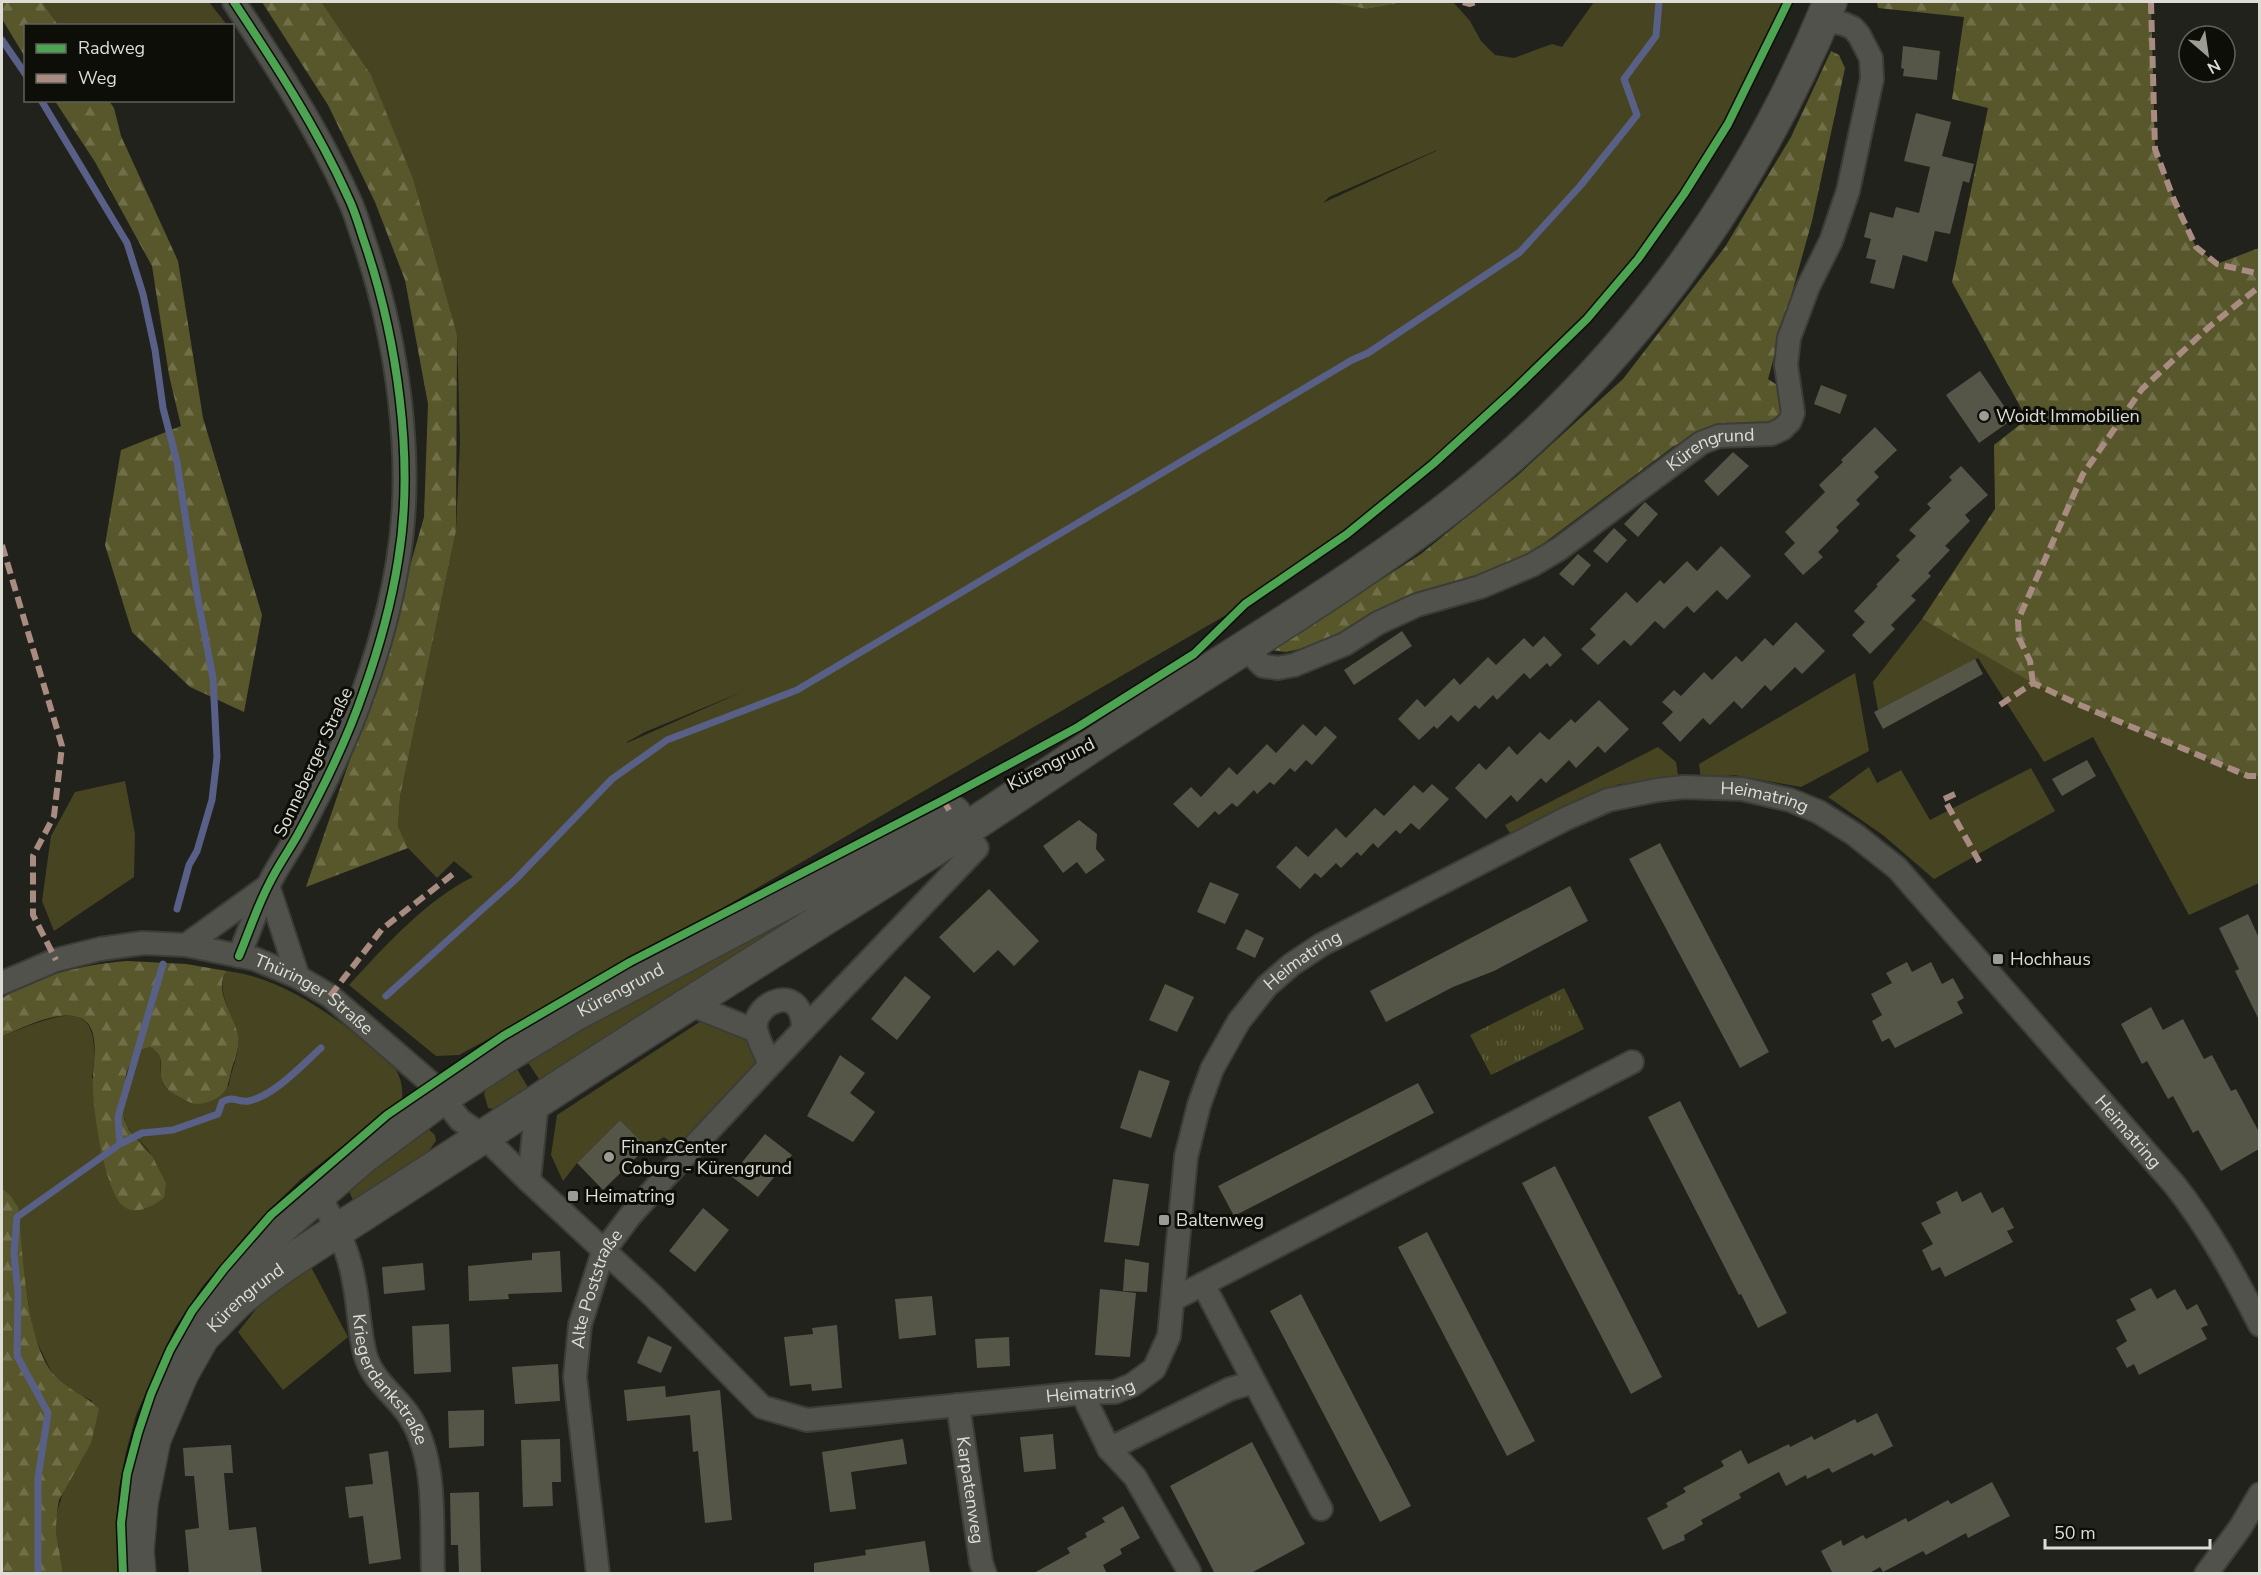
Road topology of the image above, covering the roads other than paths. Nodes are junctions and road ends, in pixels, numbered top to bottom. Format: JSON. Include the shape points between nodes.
{"nodes":[{"id":1,"x":234,"y":2,"type":"edge"},
{"id":2,"x":1826,"y":11,"type":"edge"},
{"id":3,"x":1245,"y":648,"type":"junction"},
{"id":4,"x":958,"y":822,"type":"junction"},
{"id":5,"x":268,"y":886,"type":"junction"},
{"id":6,"x":186,"y":945,"type":"junction"},
{"id":7,"x":247,"y":957,"type":"junction"},
{"id":8,"x":297,"y":977,"type":"junction"},
{"id":9,"x":2,"y":983,"type":"edge"},
{"id":10,"x":689,"y":1004,"type":"junction"},
{"id":11,"x":803,"y":1030,"type":"junction"},
{"id":12,"x":756,"y":1031,"type":"junction"},
{"id":13,"x":1632,"y":1062,"type":"dead end"},
{"id":14,"x":770,"y":1065,"type":"junction"},
{"id":15,"x":443,"y":1097,"type":"junction"},
{"id":16,"x":537,"y":1101,"type":"junction"},
{"id":17,"x":483,"y":1136,"type":"junction"},
{"id":18,"x":529,"y":1181,"type":"junction"},
{"id":19,"x":318,"y":1194,"type":"junction"},
{"id":20,"x":339,"y":1230,"type":"junction"},
{"id":21,"x":603,"y":1252,"type":"junction"},
{"id":22,"x":1203,"y":1284,"type":"junction"},
{"id":23,"x":1174,"y":1299,"type":"junction"},
{"id":24,"x":2259,"y":1325,"type":"edge"},
{"id":25,"x":201,"y":1338,"type":"junction"},
{"id":26,"x":1254,"y":1382,"type":"junction"},
{"id":27,"x":1082,"y":1393,"type":"junction"},
{"id":28,"x":958,"y":1405,"type":"junction"},
{"id":29,"x":1109,"y":1449,"type":"junction"},
{"id":30,"x":2259,"y":1494,"type":"edge"},
{"id":31,"x":1321,"y":1509,"type":"dead end"},
{"id":32,"x":1189,"y":1571,"type":"dead end"},
{"id":33,"x":139,"y":1574,"type":"edge"},
{"id":34,"x":433,"y":1574,"type":"edge"},
{"id":35,"x":597,"y":1574,"type":"edge"},
{"id":36,"x":985,"y":1574,"type":"edge"},
{"id":37,"x":2206,"y":1574,"type":"edge"}],
"edges":[{"from":1,"to":5,"type":"street","name":"Sonneberger Straße","via":[[295,98],[350,201],[389,330],[402,435],[403,522],[378,648],[338,755]]},
{"from":2,"to":3,"type":"main road","name":"Kürengrund","via":[[1795,81],[1736,190],[1672,284],[1592,380],[1542,429],[1455,503],[1366,569]]},
{"from":2,"to":3,"type":"street","name":"Kürengrund","via":[[1859,35],[1871,58],[1872,79],[1848,191],[1789,338],[1786,364],[1793,409],[1790,421],[1771,434],[1719,436],[1701,443],[1532,565],[1480,587],[1417,605],[1335,649],[1278,668],[1263,666]]},
{"from":3,"to":4,"type":"main road","name":"Kürengrund"},
{"from":4,"to":10,"type":"main road","name":"Kürengrund"},
{"from":4,"to":11,"type":"street","name":"Alte Poststraße","via":[[977,848]]},
{"from":4,"to":15,"type":"main road","name":"Kürengrund","via":[[575,1014]]},
{"from":5,"to":6,"type":"street","name":"Sonneberger Straße"},
{"from":5,"to":7,"type":"street","name":"Sonneberger Straße"},
{"from":5,"to":8,"type":"street"},
{"from":6,"to":7,"type":"street","name":"Thüringer Straße"},
{"from":6,"to":9,"type":"street","name":"Thüringer Straße","via":[[100,949],[56,960]]},
{"from":7,"to":8,"type":"street","name":"Thüringer Straße"},
{"from":8,"to":15,"type":"street","name":"Thüringer Straße","via":[[330,996]]},
{"from":10,"to":12,"type":"street"},
{"from":10,"to":16,"type":"main road","name":"Kürengrund"},
{"from":11,"to":12,"type":"street","via":[[800,1010],[788,1000],[766,1007],[756,1021]]},
{"from":11,"to":14,"type":"street","name":"Alte Poststraße"},
{"from":12,"to":14,"type":"street"},
{"from":13,"to":22,"type":"street"},
{"from":14,"to":21,"type":"street","name":"Alte Poststraße","via":[[645,1199]]},
{"from":15,"to":17,"type":"street","name":"Thüringer Straße","via":[[468,1112]]},
{"from":15,"to":19,"type":"main road","name":"Kürengrund"},
{"from":16,"to":17,"type":"main road","name":"Kürengrund"},
{"from":16,"to":18,"type":"street"},
{"from":17,"to":18,"type":"street","name":"Heimatring"},
{"from":17,"to":20,"type":"main road","name":"Kürengrund"},
{"from":18,"to":21,"type":"street","name":"Heimatring"},
{"from":19,"to":20,"type":"street","name":"Kriegerdankstraße"},
{"from":19,"to":25,"type":"main road","name":"Kürengrund","via":[[264,1242],[234,1281]]},
{"from":20,"to":25,"type":"main road","name":"Kürengrund","via":[[237,1301]]},
{"from":20,"to":34,"type":"street","name":"Kriegerdankstraße","via":[[354,1279],[365,1355],[374,1376],[409,1416],[429,1470]]},
{"from":21,"to":28,"type":"street","name":"Heimatring","via":[[652,1295],[762,1407],[807,1420]]},
{"from":21,"to":35,"type":"street","name":"Alte Poststraße","via":[[580,1325],[575,1377]]},
{"from":22,"to":23,"type":"street"},
{"from":22,"to":26,"type":"street"},
{"from":23,"to":24,"type":"street","name":"Heimatring","via":[[1186,1157],[1199,1105],[1212,1069],[1239,1022],[1267,986],[1321,945],[1560,821],[1608,800],[1684,787],[1742,789],[1790,800],[1819,812],[1854,834],[1897,868],[2174,1184],[2195,1211]]},
{"from":23,"to":27,"type":"street","name":"Heimatring","via":[[1169,1336],[1149,1375],[1115,1392]]},
{"from":25,"to":33,"type":"main road","name":"Kürengrund","via":[[154,1439],[141,1503]]},
{"from":26,"to":29,"type":"street","via":[[1230,1389]]},
{"from":26,"to":31,"type":"street"},
{"from":27,"to":28,"type":"street","name":"Heimatring"},
{"from":27,"to":29,"type":"street"},
{"from":28,"to":36,"type":"street","name":"Karpatenweg"},
{"from":29,"to":32,"type":"street","via":[[1135,1477]]},
{"from":30,"to":37,"type":"street"}]}
